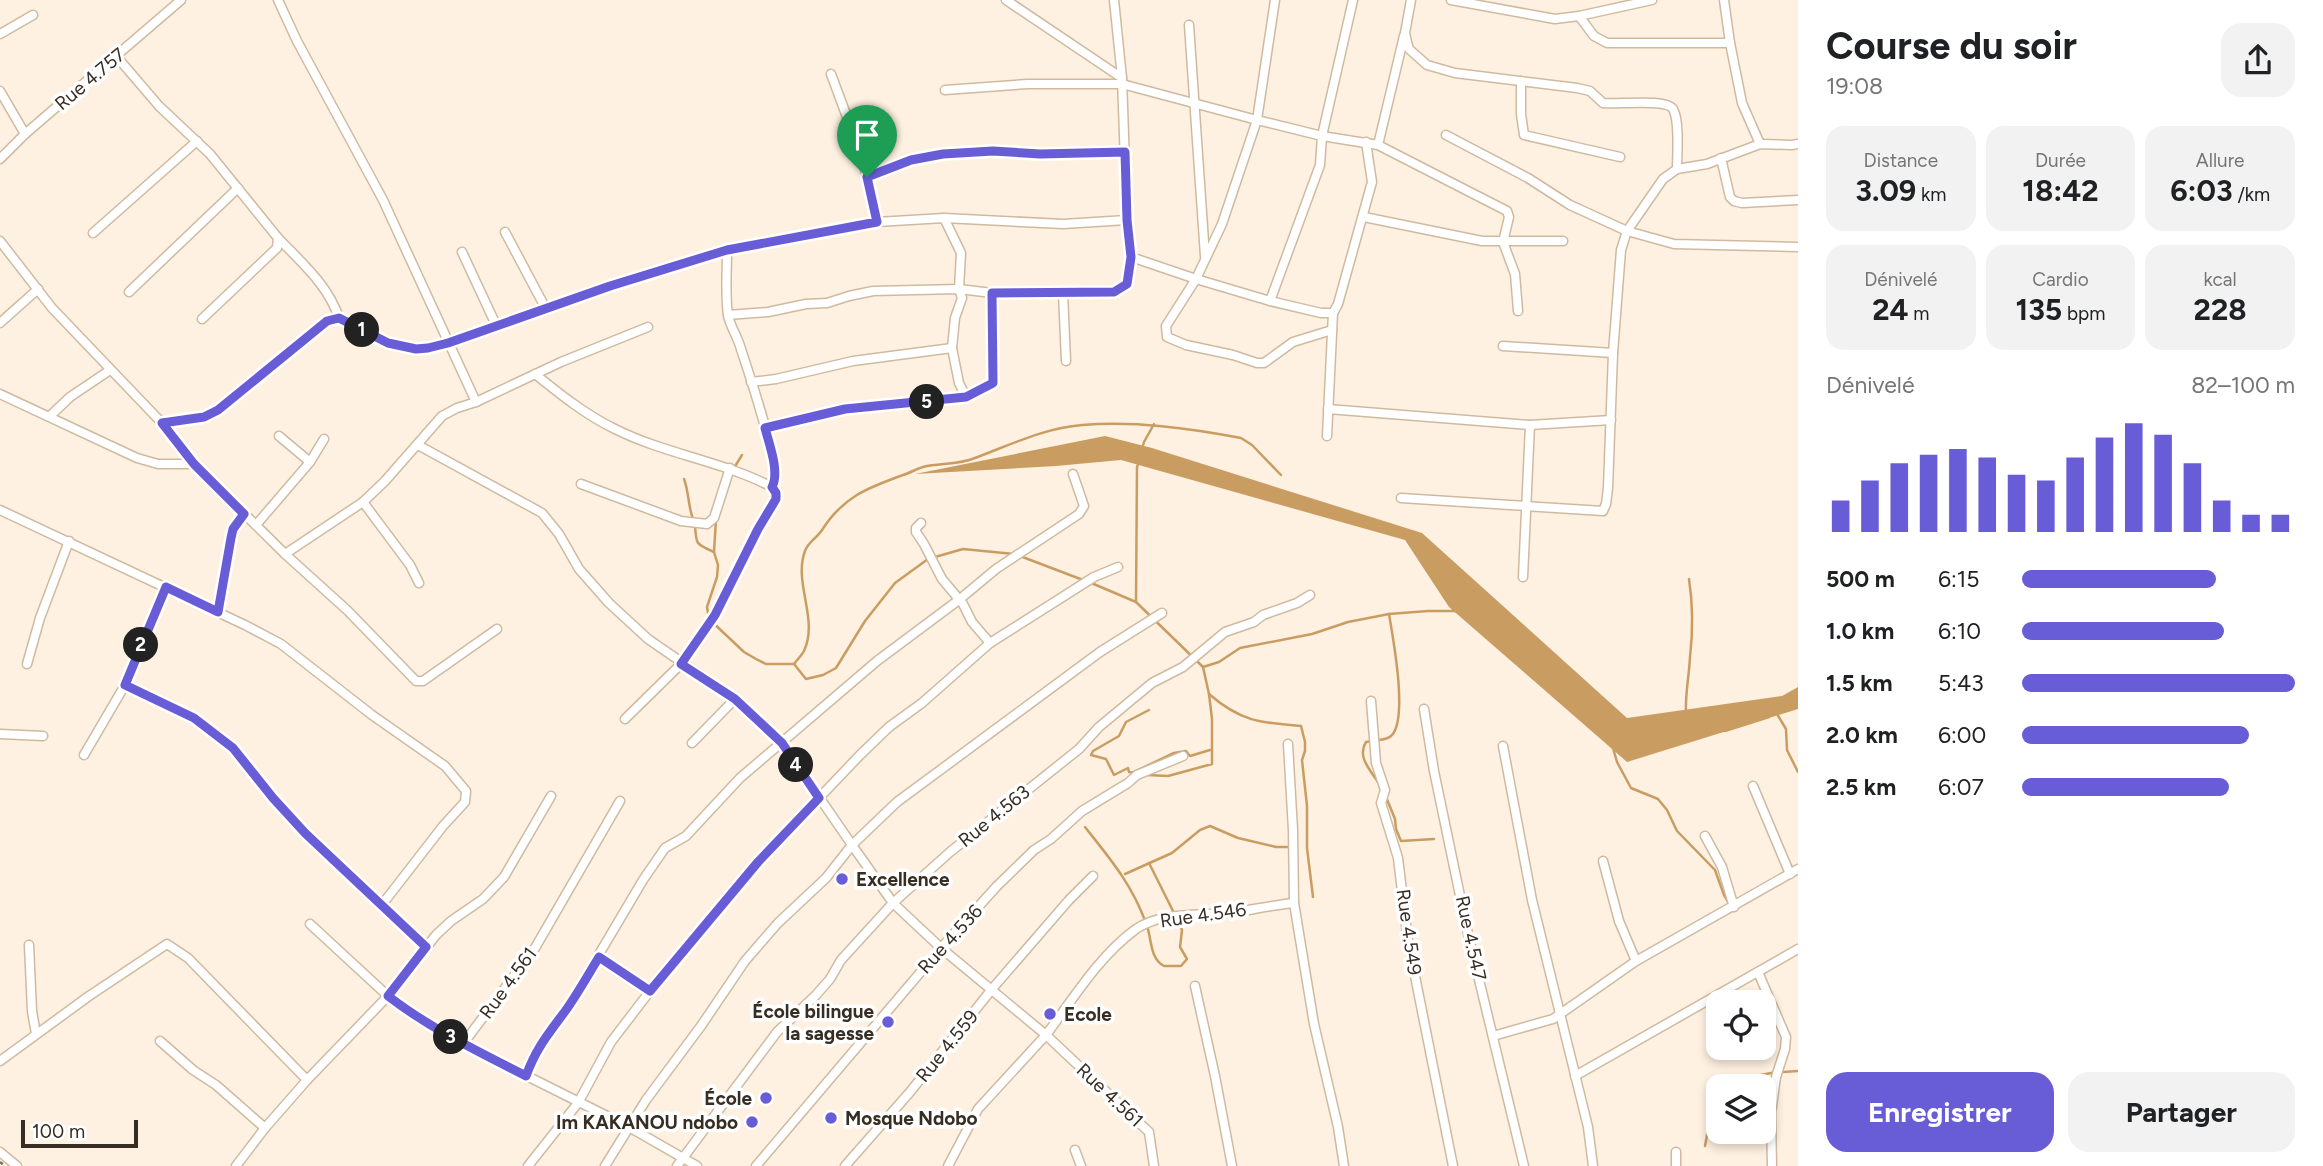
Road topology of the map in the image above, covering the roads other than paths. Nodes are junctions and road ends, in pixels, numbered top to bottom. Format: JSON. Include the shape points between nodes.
{"nodes":[{"id":1,"x":181,"y":0,"type":"edge"},
{"id":2,"x":278,"y":0,"type":"edge"},
{"id":3,"x":1006,"y":0,"type":"edge"},
{"id":4,"x":1114,"y":0,"type":"edge"},
{"id":5,"x":1275,"y":0,"type":"edge"},
{"id":6,"x":1353,"y":0,"type":"edge"},
{"id":7,"x":1411,"y":0,"type":"edge"},
{"id":8,"x":1451,"y":0,"type":"edge"},
{"id":9,"x":1652,"y":0,"type":"edge"},
{"id":10,"x":1724,"y":0,"type":"edge"},
{"id":11,"x":33,"y":15,"type":"dead end"},
{"id":12,"x":1579,"y":16,"type":"junction"},
{"id":13,"x":1189,"y":24,"type":"dead end"},
{"id":14,"x":1405,"y":33,"type":"junction"},
{"id":15,"x":0,"y":34,"type":"edge"},
{"id":16,"x":1730,"y":43,"type":"junction"},
{"id":17,"x":117,"y":57,"type":"junction"},
{"id":18,"x":831,"y":74,"type":"dead end"},
{"id":19,"x":1122,"y":81,"type":"junction"},
{"id":20,"x":1521,"y":81,"type":"junction"},
{"id":21,"x":945,"y":90,"type":"dead end"},
{"id":22,"x":0,"y":91,"type":"edge"},
{"id":23,"x":1194,"y":104,"type":"junction"},
{"id":24,"x":1257,"y":120,"type":"junction"},
{"id":25,"x":25,"y":134,"type":"junction"},
{"id":26,"x":1322,"y":135,"type":"junction"},
{"id":27,"x":1446,"y":135,"type":"dead end"},
{"id":28,"x":197,"y":141,"type":"junction"},
{"id":29,"x":1366,"y":142,"type":"junction"},
{"id":30,"x":1760,"y":144,"type":"junction"},
{"id":31,"x":1798,"y":144,"type":"edge"},
{"id":32,"x":1378,"y":145,"type":"junction"},
{"id":33,"x":1125,"y":152,"type":"junction"},
{"id":34,"x":1620,"y":157,"type":"dead end"},
{"id":35,"x":1721,"y":158,"type":"junction"},
{"id":36,"x":0,"y":159,"type":"edge"},
{"id":37,"x":1677,"y":169,"type":"junction"},
{"id":38,"x":867,"y":177,"type":"junction"},
{"id":39,"x":237,"y":188,"type":"junction"},
{"id":40,"x":1798,"y":200,"type":"edge"},
{"id":41,"x":1364,"y":217,"type":"junction"},
{"id":42,"x":944,"y":218,"type":"junction"},
{"id":43,"x":1127,"y":220,"type":"junction"},
{"id":44,"x":877,"y":222,"type":"junction"},
{"id":45,"x":1626,"y":231,"type":"junction"},
{"id":46,"x":505,"y":232,"type":"dead end"},
{"id":47,"x":93,"y":233,"type":"dead end"},
{"id":48,"x":278,"y":238,"type":"junction"},
{"id":49,"x":1563,"y":241,"type":"dead end"},
{"id":50,"x":0,"y":242,"type":"edge"},
{"id":51,"x":1503,"y":242,"type":"junction"},
{"id":52,"x":1798,"y":247,"type":"edge"},
{"id":53,"x":727,"y":250,"type":"junction"},
{"id":54,"x":462,"y":252,"type":"dead end"},
{"id":55,"x":1131,"y":257,"type":"junction"},
{"id":56,"x":1205,"y":258,"type":"junction"},
{"id":57,"x":1196,"y":279,"type":"junction"},
{"id":58,"x":38,"y":289,"type":"junction"},
{"id":59,"x":959,"y":289,"type":"junction"},
{"id":60,"x":129,"y":292,"type":"dead end"},
{"id":61,"x":992,"y":293,"type":"junction"},
{"id":62,"x":1063,"y":293,"type":"junction"},
{"id":63,"x":1270,"y":301,"type":"junction"},
{"id":64,"x":546,"y":309,"type":"junction"},
{"id":65,"x":1518,"y":312,"type":"dead end"},
{"id":66,"x":1333,"y":313,"type":"junction"},
{"id":67,"x":728,"y":315,"type":"junction"},
{"id":68,"x":339,"y":318,"type":"junction"},
{"id":69,"x":202,"y":319,"type":"dead end"},
{"id":70,"x":0,"y":323,"type":"edge"},
{"id":71,"x":496,"y":325,"type":"junction"},
{"id":72,"x":648,"y":327,"type":"dead end"},
{"id":73,"x":1332,"y":330,"type":"junction"},
{"id":74,"x":448,"y":343,"type":"junction"},
{"id":75,"x":1503,"y":346,"type":"dead end"},
{"id":76,"x":952,"y":348,"type":"junction"},
{"id":77,"x":1613,"y":352,"type":"junction"},
{"id":78,"x":1066,"y":361,"type":"dead end"},
{"id":79,"x":110,"y":370,"type":"junction"},
{"id":80,"x":536,"y":374,"type":"junction"},
{"id":81,"x":751,"y":382,"type":"junction"},
{"id":82,"x":0,"y":394,"type":"edge"},
{"id":83,"x":966,"y":397,"type":"junction"},
{"id":84,"x":476,"y":402,"type":"junction"},
{"id":85,"x":1328,"y":408,"type":"junction"},
{"id":86,"x":50,"y":416,"type":"junction"},
{"id":87,"x":1611,"y":420,"type":"junction"},
{"id":88,"x":162,"y":423,"type":"junction"},
{"id":89,"x":1530,"y":425,"type":"junction"},
{"id":90,"x":765,"y":428,"type":"junction"},
{"id":91,"x":279,"y":436,"type":"dead end"},
{"id":92,"x":1327,"y":436,"type":"dead end"},
{"id":93,"x":324,"y":439,"type":"dead end"},
{"id":94,"x":418,"y":444,"type":"junction"},
{"id":95,"x":310,"y":462,"type":"junction"},
{"id":96,"x":194,"y":464,"type":"junction"},
{"id":97,"x":730,"y":468,"type":"junction"},
{"id":98,"x":1073,"y":474,"type":"dead end"},
{"id":99,"x":581,"y":484,"type":"dead end"},
{"id":100,"x":772,"y":487,"type":"junction"},
{"id":101,"x":1401,"y":498,"type":"dead end"},
{"id":102,"x":363,"y":502,"type":"junction"},
{"id":103,"x":1527,"y":507,"type":"junction"},
{"id":104,"x":0,"y":510,"type":"edge"},
{"id":105,"x":244,"y":514,"type":"junction"},
{"id":106,"x":921,"y":523,"type":"dead end"},
{"id":107,"x":256,"y":525,"type":"junction"},
{"id":108,"x":69,"y":541,"type":"junction"},
{"id":109,"x":285,"y":554,"type":"junction"},
{"id":110,"x":1118,"y":566,"type":"dead end"},
{"id":111,"x":1523,"y":577,"type":"dead end"},
{"id":112,"x":419,"y":583,"type":"dead end"},
{"id":113,"x":166,"y":587,"type":"junction"},
{"id":114,"x":1310,"y":595,"type":"dead end"},
{"id":115,"x":960,"y":599,"type":"junction"},
{"id":116,"x":218,"y":612,"type":"junction"},
{"id":117,"x":1162,"y":613,"type":"dead end"},
{"id":118,"x":497,"y":629,"type":"dead end"},
{"id":119,"x":990,"y":643,"type":"junction"},
{"id":120,"x":27,"y":664,"type":"dead end"},
{"id":121,"x":681,"y":664,"type":"junction"},
{"id":122,"x":125,"y":685,"type":"junction"},
{"id":123,"x":735,"y":699,"type":"junction"},
{"id":124,"x":1371,"y":701,"type":"dead end"},
{"id":125,"x":1424,"y":709,"type":"dead end"},
{"id":126,"x":625,"y":719,"type":"dead end"},
{"id":127,"x":0,"y":734,"type":"edge"},
{"id":128,"x":43,"y":736,"type":"dead end"},
{"id":129,"x":692,"y":743,"type":"dead end"},
{"id":130,"x":782,"y":743,"type":"junction"},
{"id":131,"x":1288,"y":744,"type":"dead end"},
{"id":132,"x":1503,"y":746,"type":"dead end"},
{"id":133,"x":84,"y":755,"type":"dead end"},
{"id":134,"x":1183,"y":756,"type":"dead end"},
{"id":135,"x":1753,"y":786,"type":"dead end"},
{"id":136,"x":551,"y":796,"type":"dead end"},
{"id":137,"x":819,"y":798,"type":"junction"},
{"id":138,"x":620,"y":801,"type":"dead end"},
{"id":139,"x":1705,"y":835,"type":"dead end"},
{"id":140,"x":852,"y":845,"type":"junction"},
{"id":141,"x":1603,"y":860,"type":"dead end"},
{"id":142,"x":1798,"y":869,"type":"edge"},
{"id":143,"x":1790,"y":874,"type":"junction"},
{"id":144,"x":1093,"y":876,"type":"dead end"},
{"id":145,"x":893,"y":903,"type":"junction"},
{"id":146,"x":1294,"y":903,"type":"junction"},
{"id":147,"x":381,"y":906,"type":"junction"},
{"id":148,"x":1734,"y":907,"type":"junction"},
{"id":149,"x":310,"y":923,"type":"dead end"},
{"id":150,"x":29,"y":945,"type":"dead end"},
{"id":151,"x":426,"y":947,"type":"junction"},
{"id":152,"x":941,"y":948,"type":"junction"},
{"id":153,"x":1798,"y":949,"type":"edge"},
{"id":154,"x":599,"y":957,"type":"junction"},
{"id":155,"x":1636,"y":961,"type":"junction"},
{"id":156,"x":1758,"y":972,"type":"junction"},
{"id":157,"x":1195,"y":986,"type":"dead end"},
{"id":158,"x":992,"y":989,"type":"junction"},
{"id":159,"x":650,"y":991,"type":"junction"},
{"id":160,"x":388,"y":996,"type":"junction"},
{"id":161,"x":1559,"y":1015,"type":"junction"},
{"id":162,"x":36,"y":1034,"type":"junction"},
{"id":163,"x":1046,"y":1035,"type":"junction"},
{"id":164,"x":1493,"y":1036,"type":"junction"},
{"id":165,"x":160,"y":1041,"type":"dead end"},
{"id":166,"x":463,"y":1044,"type":"junction"},
{"id":167,"x":0,"y":1061,"type":"edge"},
{"id":168,"x":526,"y":1076,"type":"junction"},
{"id":169,"x":1575,"y":1076,"type":"junction"},
{"id":170,"x":307,"y":1080,"type":"junction"},
{"id":171,"x":578,"y":1103,"type":"junction"},
{"id":172,"x":629,"y":1127,"type":"junction"},
{"id":173,"x":265,"y":1128,"type":"junction"},
{"id":174,"x":1075,"y":1150,"type":"dead end"},
{"id":175,"x":0,"y":1152,"type":"edge"},
{"id":176,"x":1676,"y":1152,"type":"dead end"},
{"id":177,"x":684,"y":1157,"type":"junction"},
{"id":178,"x":17,"y":1166,"type":"edge"},
{"id":179,"x":236,"y":1166,"type":"edge"},
{"id":180,"x":528,"y":1166,"type":"edge"},
{"id":181,"x":605,"y":1166,"type":"edge"},
{"id":182,"x":677,"y":1166,"type":"edge"},
{"id":183,"x":697,"y":1166,"type":"edge"},
{"id":184,"x":756,"y":1166,"type":"edge"},
{"id":185,"x":845,"y":1166,"type":"edge"},
{"id":186,"x":948,"y":1166,"type":"edge"},
{"id":187,"x":1081,"y":1166,"type":"edge"},
{"id":188,"x":1154,"y":1166,"type":"edge"},
{"id":189,"x":1232,"y":1166,"type":"edge"},
{"id":190,"x":1344,"y":1166,"type":"edge"},
{"id":191,"x":1453,"y":1166,"type":"edge"},
{"id":192,"x":1524,"y":1166,"type":"edge"},
{"id":193,"x":1593,"y":1166,"type":"edge"},
{"id":194,"x":1676,"y":1166,"type":"edge"},
{"id":195,"x":1772,"y":1166,"type":"edge"}],
"edges":[{"from":1,"to":17,"type":"street","name":"Rue 4.757"},
{"from":2,"to":74,"type":"street","via":[[383,200]]},
{"from":3,"to":19,"type":"street"},
{"from":4,"to":19,"type":"street"},
{"from":5,"to":24,"type":"street"},
{"from":6,"to":26,"type":"street"},
{"from":7,"to":14,"type":"street"},
{"from":8,"to":12,"type":"street","via":[[1555,19]]},
{"from":9,"to":12,"type":"street"},
{"from":10,"to":16,"type":"street"},
{"from":11,"to":15,"type":"street"},
{"from":12,"to":16,"type":"street","via":[[1594,36],[1606,43]]},
{"from":13,"to":23,"type":"street"},
{"from":14,"to":20,"type":"street","via":[[1409,49],[1427,65]]},
{"from":14,"to":32,"type":"street"},
{"from":16,"to":30,"type":"street","via":[[1742,103]]},
{"from":17,"to":25,"type":"street","name":"Rue 4.757"},
{"from":17,"to":28,"type":"street"},
{"from":18,"to":38,"type":"street"},
{"from":19,"to":21,"type":"street"},
{"from":19,"to":23,"type":"street"},
{"from":19,"to":33,"type":"street"},
{"from":20,"to":34,"type":"street","via":[[1524,135]]},
{"from":20,"to":37,"type":"street","via":[[1590,91],[1603,103],[1668,105],[1676,128]]},
{"from":22,"to":25,"type":"street"},
{"from":23,"to":24,"type":"street"},
{"from":23,"to":56,"type":"street"},
{"from":24,"to":26,"type":"street"},
{"from":24,"to":56,"type":"street","via":[[1222,224]]},
{"from":25,"to":36,"type":"street","name":"Rue 4.757"},
{"from":26,"to":29,"type":"street"},
{"from":26,"to":63,"type":"street","via":[[1320,166]]},
{"from":27,"to":45,"type":"street"},
{"from":28,"to":39,"type":"street"},
{"from":28,"to":47,"type":"street"},
{"from":29,"to":32,"type":"street"},
{"from":29,"to":41,"type":"street","via":[[1372,182]]},
{"from":30,"to":31,"type":"street"},
{"from":30,"to":35,"type":"street"},
{"from":32,"to":51,"type":"street","via":[[1503,207],[1509,217]]},
{"from":33,"to":38,"type":"street","via":[[943,154],[911,160]]},
{"from":33,"to":43,"type":"street"},
{"from":35,"to":37,"type":"street"},
{"from":35,"to":40,"type":"street","via":[[1734,201]]},
{"from":37,"to":45,"type":"street","via":[[1663,179]]},
{"from":38,"to":44,"type":"street"},
{"from":39,"to":48,"type":"street"},
{"from":39,"to":60,"type":"street"},
{"from":41,"to":51,"type":"street"},
{"from":41,"to":66,"type":"street"},
{"from":42,"to":43,"type":"street","via":[[1063,225]]},
{"from":42,"to":44,"type":"street"},
{"from":42,"to":59,"type":"street","via":[[961,253]]},
{"from":43,"to":55,"type":"street"},
{"from":44,"to":53,"type":"street"},
{"from":45,"to":52,"type":"street","via":[[1674,244]]},
{"from":45,"to":77,"type":"street"},
{"from":46,"to":64,"type":"street"},
{"from":48,"to":68,"type":"street","via":[[318,279],[333,299]]},
{"from":48,"to":69,"type":"street","via":[[277,248]]},
{"from":49,"to":51,"type":"street"},
{"from":50,"to":58,"type":"street"},
{"from":51,"to":65,"type":"street","via":[[1515,274]]},
{"from":53,"to":64,"type":"street"},
{"from":53,"to":67,"type":"street"},
{"from":54,"to":71,"type":"street"},
{"from":55,"to":57,"type":"street"},
{"from":55,"to":62,"type":"street","via":[[1122,289]]},
{"from":56,"to":57,"type":"street"},
{"from":57,"to":63,"type":"street"},
{"from":57,"to":73,"type":"street","via":[[1166,326],[1167,337],[1186,345],[1264,363],[1293,342]]},
{"from":58,"to":70,"type":"street"},
{"from":58,"to":79,"type":"street"},
{"from":59,"to":61,"type":"street"},
{"from":59,"to":67,"type":"street","via":[[873,291],[827,303]]},
{"from":59,"to":76,"type":"street","via":[[962,298]]},
{"from":61,"to":62,"type":"street"},
{"from":61,"to":83,"type":"street","via":[[993,383]]},
{"from":62,"to":78,"type":"street"},
{"from":63,"to":66,"type":"street"},
{"from":64,"to":71,"type":"street"},
{"from":66,"to":73,"type":"street"},
{"from":67,"to":81,"type":"street"},
{"from":68,"to":74,"type":"street","via":[[388,343],[416,349]]},
{"from":68,"to":88,"type":"street","via":[[327,321],[218,410],[204,417]]},
{"from":71,"to":74,"type":"street"},
{"from":72,"to":80,"type":"street"},
{"from":73,"to":85,"type":"street"},
{"from":74,"to":84,"type":"street"},
{"from":75,"to":77,"type":"street"},
{"from":76,"to":81,"type":"street","via":[[853,360]]},
{"from":76,"to":83,"type":"street"},
{"from":77,"to":87,"type":"street"},
{"from":79,"to":86,"type":"street"},
{"from":79,"to":88,"type":"street"},
{"from":80,"to":84,"type":"street"},
{"from":80,"to":97,"type":"street","via":[[576,407],[616,430]]},
{"from":81,"to":90,"type":"street"},
{"from":82,"to":86,"type":"street"},
{"from":83,"to":90,"type":"street","via":[[845,409]]},
{"from":84,"to":94,"type":"street","via":[[442,416]]},
{"from":85,"to":89,"type":"street"},
{"from":85,"to":92,"type":"street"},
{"from":86,"to":96,"type":"street","via":[[137,458],[158,464]]},
{"from":87,"to":89,"type":"street"},
{"from":87,"to":103,"type":"street","via":[[1603,511]]},
{"from":88,"to":96,"type":"street"},
{"from":89,"to":103,"type":"street"},
{"from":90,"to":100,"type":"street","via":[[775,474]]},
{"from":91,"to":95,"type":"street"},
{"from":93,"to":95,"type":"street"},
{"from":94,"to":102,"type":"street"},
{"from":94,"to":121,"type":"street","via":[[542,513],[579,569],[609,603]]},
{"from":95,"to":107,"type":"street"},
{"from":96,"to":105,"type":"street"},
{"from":97,"to":99,"type":"street","via":[[714,518],[707,524],[681,521]]},
{"from":97,"to":100,"type":"street"},
{"from":98,"to":115,"type":"street","via":[[1083,510]]},
{"from":100,"to":121,"type":"street","via":[[776,499],[715,615]]},
{"from":101,"to":103,"type":"street"},
{"from":102,"to":109,"type":"street"},
{"from":102,"to":112,"type":"street"},
{"from":103,"to":111,"type":"street"},
{"from":104,"to":108,"type":"street"},
{"from":105,"to":107,"type":"street"},
{"from":105,"to":116,"type":"street","via":[[233,529]]},
{"from":106,"to":115,"type":"street","via":[[916,532],[942,579]]},
{"from":107,"to":109,"type":"street"},
{"from":108,"to":113,"type":"street"},
{"from":108,"to":120,"type":"street"},
{"from":109,"to":118,"type":"street","via":[[416,681],[423,681]]},
{"from":110,"to":119,"type":"street"},
{"from":113,"to":116,"type":"street"},
{"from":113,"to":122,"type":"street"},
{"from":114,"to":145,"type":"street","name":"Rue 4.563","via":[[1225,632],[1183,667],[1152,683]]},
{"from":115,"to":119,"type":"street"},
{"from":115,"to":130,"type":"street","via":[[877,661]]},
{"from":116,"to":147,"type":"street","via":[[281,644],[445,766],[466,791],[465,803]]},
{"from":117,"to":140,"type":"street","via":[[1100,652],[897,802]]},
{"from":119,"to":137,"type":"street","via":[[889,727]]},
{"from":121,"to":123,"type":"street"},
{"from":121,"to":126,"type":"street"},
{"from":122,"to":133,"type":"street"},
{"from":122,"to":147,"type":"street","via":[[194,718],[227,742],[305,833]]},
{"from":123,"to":129,"type":"street"},
{"from":123,"to":130,"type":"street"},
{"from":124,"to":191,"type":"street","name":"Rue 4.549","via":[[1376,763],[1385,787],[1381,803],[1398,858],[1408,941]]},
{"from":125,"to":164,"type":"street","name":"Rue 4.547"},
{"from":127,"to":128,"type":"street"},
{"from":130,"to":137,"type":"street"},
{"from":130,"to":154,"type":"street","via":[[740,778],[686,836],[665,848]]},
{"from":131,"to":146,"type":"street"},
{"from":132,"to":161,"type":"street"},
{"from":134,"to":152,"type":"street","name":"Rue 4.536","via":[[1137,775],[1070,820],[997,886]]},
{"from":135,"to":143,"type":"street"},
{"from":136,"to":151,"type":"street","via":[[505,877]]},
{"from":137,"to":140,"type":"street"},
{"from":137,"to":159,"type":"street","via":[[758,862]]},
{"from":138,"to":166,"type":"street","name":"Rue 4.561","via":[[535,948]]},
{"from":139,"to":148,"type":"street","via":[[1722,867]]},
{"from":140,"to":145,"type":"street"},
{"from":140,"to":172,"type":"street","via":[[745,961]]},
{"from":141,"to":155,"type":"street","via":[[1619,921]]},
{"from":142,"to":143,"type":"street"},
{"from":143,"to":148,"type":"street"},
{"from":144,"to":158,"type":"street","name":"Rue 4.559"},
{"from":145,"to":152,"type":"street"},
{"from":145,"to":177,"type":"street","name":"Rue 4.563","via":[[816,995],[777,1032]]},
{"from":146,"to":163,"type":"street","name":"Rue 4.546","via":[[1153,921],[1138,928],[1110,953]]},
{"from":146,"to":190,"type":"street"},
{"from":147,"to":151,"type":"street"},
{"from":148,"to":155,"type":"street"},
{"from":149,"to":160,"type":"street"},
{"from":150,"to":162,"type":"street"},
{"from":151,"to":160,"type":"street"},
{"from":152,"to":158,"type":"street"},
{"from":152,"to":184,"type":"street","name":"Rue 4.536"},
{"from":153,"to":156,"type":"street"},
{"from":154,"to":159,"type":"street"},
{"from":154,"to":168,"type":"street","via":[[533,1056]]},
{"from":155,"to":161,"type":"street"},
{"from":156,"to":169,"type":"street"},
{"from":156,"to":195,"type":"street","via":[[1786,1037],[1771,1113]]},
{"from":157,"to":189,"type":"street"},
{"from":158,"to":163,"type":"street"},
{"from":158,"to":185,"type":"street","name":"Rue 4.559"},
{"from":159,"to":171,"type":"street","via":[[611,1042]]},
{"from":160,"to":166,"type":"street"},
{"from":160,"to":170,"type":"street"},
{"from":161,"to":164,"type":"street"},
{"from":161,"to":169,"type":"street"},
{"from":162,"to":167,"type":"street"},
{"from":162,"to":170,"type":"street","via":[[167,944],[188,958]]},
{"from":163,"to":186,"type":"street","name":"Rue 4.546","via":[[978,1109]]},
{"from":163,"to":188,"type":"street","name":"Rue 4.561","via":[[1149,1132]]},
{"from":164,"to":192,"type":"street","name":"Rue 4.547"},
{"from":165,"to":173,"type":"street"},
{"from":166,"to":168,"type":"street"},
{"from":168,"to":171,"type":"street"},
{"from":169,"to":193,"type":"street"},
{"from":170,"to":173,"type":"street"},
{"from":171,"to":172,"type":"street"},
{"from":171,"to":180,"type":"street"},
{"from":172,"to":177,"type":"street"},
{"from":172,"to":181,"type":"street"},
{"from":173,"to":179,"type":"street"},
{"from":174,"to":187,"type":"street"},
{"from":175,"to":178,"type":"street"},
{"from":176,"to":194,"type":"street"},
{"from":177,"to":182,"type":"street","name":"Rue 4.563"},
{"from":177,"to":183,"type":"street"}]}
